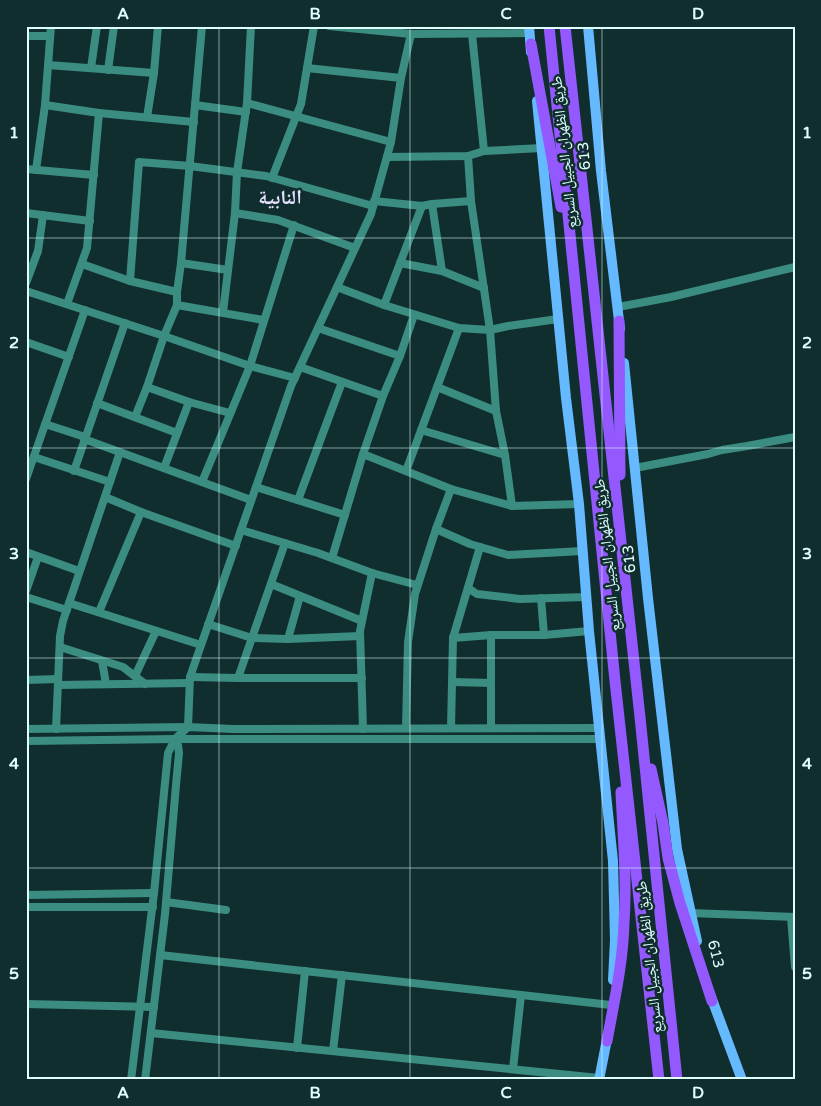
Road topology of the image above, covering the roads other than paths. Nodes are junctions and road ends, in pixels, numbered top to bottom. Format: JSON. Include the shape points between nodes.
{"nodes":[{"id":1,"x":51,"y":26,"type":"edge"},
{"id":2,"x":97,"y":26,"type":"edge"},
{"id":3,"x":114,"y":26,"type":"edge"},
{"id":4,"x":158,"y":26,"type":"edge"},
{"id":5,"x":202,"y":26,"type":"edge"},
{"id":6,"x":251,"y":26,"type":"edge"},
{"id":7,"x":314,"y":26,"type":"edge"},
{"id":8,"x":329,"y":26,"type":"edge"},
{"id":9,"x":550,"y":26,"type":"edge"},
{"id":10,"x":565,"y":26,"type":"edge"},
{"id":11,"x":588,"y":26,"type":"edge"},
{"id":12,"x":352,"y":27,"type":"edge"},
{"id":13,"x":393,"y":29,"type":"edge"},
{"id":14,"x":411,"y":34,"type":"junction"},
{"id":15,"x":472,"y":34,"type":"junction"},
{"id":16,"x":530,"y":34,"type":"edge"},
{"id":17,"x":26,"y":36,"type":"edge"},
{"id":18,"x":50,"y":36,"type":"junction"},
{"id":19,"x":48,"y":65,"type":"junction"},
{"id":20,"x":91,"y":68,"type":"junction"},
{"id":21,"x":307,"y":68,"type":"junction"},
{"id":22,"x":108,"y":70,"type":"junction"},
{"id":23,"x":154,"y":73,"type":"junction"},
{"id":24,"x":401,"y":78,"type":"junction"},
{"id":25,"x":247,"y":103,"type":"junction"},
{"id":26,"x":45,"y":105,"type":"junction"},
{"id":27,"x":195,"y":105,"type":"junction"},
{"id":28,"x":246,"y":112,"type":"junction"},
{"id":29,"x":99,"y":113,"type":"junction"},
{"id":30,"x":297,"y":116,"type":"junction"},
{"id":31,"x":147,"y":118,"type":"junction"},
{"id":32,"x":194,"y":122,"type":"junction"},
{"id":33,"x":391,"y":142,"type":"junction"},
{"id":34,"x":542,"y":148,"type":"junction"},
{"id":35,"x":484,"y":151,"type":"junction"},
{"id":36,"x":468,"y":156,"type":"junction"},
{"id":37,"x":387,"y":157,"type":"junction"},
{"id":38,"x":190,"y":166,"type":"junction"},
{"id":39,"x":26,"y":169,"type":"edge"},
{"id":40,"x":36,"y":170,"type":"junction"},
{"id":41,"x":237,"y":172,"type":"junction"},
{"id":42,"x":94,"y":175,"type":"junction"},
{"id":43,"x":272,"y":178,"type":"junction"},
{"id":44,"x":471,"y":200,"type":"junction"},
{"id":45,"x":373,"y":203,"type":"junction"},
{"id":46,"x":432,"y":204,"type":"junction"},
{"id":47,"x":422,"y":206,"type":"junction"},
{"id":48,"x":26,"y":213,"type":"edge"},
{"id":49,"x":235,"y":213,"type":"junction"},
{"id":50,"x":42,"y":215,"type":"junction"},
{"id":51,"x":90,"y":221,"type":"junction"},
{"id":52,"x":294,"y":225,"type":"junction"},
{"id":53,"x":355,"y":248,"type":"junction"},
{"id":54,"x":182,"y":263,"type":"junction"},
{"id":55,"x":400,"y":263,"type":"junction"},
{"id":56,"x":82,"y":264,"type":"junction"},
{"id":57,"x":795,"y":266,"type":"edge"},
{"id":58,"x":228,"y":270,"type":"junction"},
{"id":59,"x":442,"y":272,"type":"junction"},
{"id":60,"x":130,"y":281,"type":"junction"},
{"id":61,"x":26,"y":283,"type":"edge"},
{"id":62,"x":575,"y":284,"type":"junction"},
{"id":63,"x":337,"y":287,"type":"junction"},
{"id":64,"x":484,"y":288,"type":"junction"},
{"id":65,"x":26,"y":290,"type":"edge"},
{"id":66,"x":177,"y":292,"type":"junction"},
{"id":67,"x":67,"y":304,"type":"junction"},
{"id":68,"x":177,"y":305,"type":"junction"},
{"id":69,"x":384,"y":305,"type":"junction"},
{"id":70,"x":618,"y":307,"type":"junction"},
{"id":71,"x":85,"y":310,"type":"junction"},
{"id":72,"x":223,"y":312,"type":"junction"},
{"id":73,"x":414,"y":315,"type":"junction"},
{"id":74,"x":558,"y":319,"type":"junction"},
{"id":75,"x":263,"y":320,"type":"junction"},
{"id":76,"x":619,"y":321,"type":"junction"},
{"id":77,"x":126,"y":323,"type":"junction"},
{"id":78,"x":318,"y":328,"type":"junction"},
{"id":79,"x":459,"y":328,"type":"junction"},
{"id":80,"x":490,"y":330,"type":"junction"},
{"id":81,"x":164,"y":336,"type":"junction"},
{"id":82,"x":27,"y":344,"type":"edge"},
{"id":83,"x":400,"y":356,"type":"junction"},
{"id":84,"x":69,"y":357,"type":"junction"},
{"id":85,"x":250,"y":366,"type":"junction"},
{"id":86,"x":300,"y":367,"type":"junction"},
{"id":87,"x":295,"y":378,"type":"junction"},
{"id":88,"x":342,"y":382,"type":"junction"},
{"id":89,"x":147,"y":387,"type":"junction"},
{"id":90,"x":437,"y":387,"type":"junction"},
{"id":91,"x":383,"y":396,"type":"junction"},
{"id":92,"x":188,"y":402,"type":"junction"},
{"id":93,"x":97,"y":403,"type":"junction"},
{"id":94,"x":496,"y":411,"type":"junction"},
{"id":95,"x":230,"y":414,"type":"junction"},
{"id":96,"x":135,"y":417,"type":"junction"},
{"id":97,"x":45,"y":424,"type":"junction"},
{"id":98,"x":421,"y":430,"type":"junction"},
{"id":99,"x":177,"y":433,"type":"junction"},
{"id":100,"x":795,"y":437,"type":"edge"},
{"id":101,"x":85,"y":438,"type":"junction"},
{"id":102,"x":120,"y":452,"type":"junction"},
{"id":103,"x":363,"y":454,"type":"junction"},
{"id":104,"x":504,"y":455,"type":"junction"},
{"id":105,"x":31,"y":459,"type":"edge"},
{"id":106,"x":164,"y":468,"type":"junction"},
{"id":107,"x":635,"y":468,"type":"junction"},
{"id":108,"x":74,"y":470,"type":"junction"},
{"id":109,"x":406,"y":471,"type":"junction"},
{"id":110,"x":26,"y":479,"type":"edge"},
{"id":111,"x":110,"y":482,"type":"junction"},
{"id":112,"x":202,"y":482,"type":"junction"},
{"id":113,"x":256,"y":487,"type":"junction"},
{"id":114,"x":451,"y":489,"type":"junction"},
{"id":115,"x":104,"y":496,"type":"junction"},
{"id":116,"x":251,"y":500,"type":"junction"},
{"id":117,"x":298,"y":500,"type":"junction"},
{"id":118,"x":579,"y":504,"type":"junction"},
{"id":119,"x":512,"y":506,"type":"junction"},
{"id":120,"x":141,"y":512,"type":"junction"},
{"id":121,"x":345,"y":514,"type":"junction"},
{"id":122,"x":436,"y":529,"type":"junction"},
{"id":123,"x":241,"y":530,"type":"junction"},
{"id":124,"x":620,"y":537,"type":"junction"},
{"id":125,"x":285,"y":543,"type":"junction"},
{"id":126,"x":236,"y":546,"type":"junction"},
{"id":127,"x":480,"y":547,"type":"junction"},
{"id":128,"x":583,"y":551,"type":"junction"},
{"id":129,"x":26,"y":552,"type":"edge"},
{"id":130,"x":38,"y":556,"type":"junction"},
{"id":131,"x":332,"y":558,"type":"junction"},
{"id":132,"x":79,"y":571,"type":"junction"},
{"id":133,"x":372,"y":573,"type":"junction"},
{"id":134,"x":271,"y":584,"type":"junction"},
{"id":135,"x":417,"y":585,"type":"junction"},
{"id":136,"x":468,"y":588,"type":"junction"},
{"id":137,"x":26,"y":592,"type":"edge"},
{"id":138,"x":300,"y":596,"type":"junction"},
{"id":139,"x":26,"y":597,"type":"edge"},
{"id":140,"x":586,"y":597,"type":"junction"},
{"id":141,"x":541,"y":598,"type":"junction"},
{"id":142,"x":68,"y":607,"type":"junction"},
{"id":143,"x":99,"y":612,"type":"junction"},
{"id":144,"x":362,"y":621,"type":"junction"},
{"id":145,"x":208,"y":624,"type":"junction"},
{"id":146,"x":156,"y":631,"type":"junction"},
{"id":147,"x":589,"y":631,"type":"junction"},
{"id":148,"x":544,"y":635,"type":"junction"},
{"id":149,"x":360,"y":636,"type":"junction"},
{"id":150,"x":491,"y":636,"type":"junction"},
{"id":151,"x":252,"y":638,"type":"junction"},
{"id":152,"x":453,"y":638,"type":"junction"},
{"id":153,"x":288,"y":639,"type":"junction"},
{"id":154,"x":201,"y":645,"type":"junction"},
{"id":155,"x":60,"y":647,"type":"junction"},
{"id":156,"x":102,"y":660,"type":"junction"},
{"id":157,"x":134,"y":676,"type":"junction"},
{"id":158,"x":238,"y":678,"type":"junction"},
{"id":159,"x":362,"y":678,"type":"junction"},
{"id":160,"x":26,"y":680,"type":"edge"},
{"id":161,"x":189,"y":680,"type":"junction"},
{"id":162,"x":615,"y":681,"type":"junction"},
{"id":163,"x":58,"y":682,"type":"junction"},
{"id":164,"x":452,"y":682,"type":"junction"},
{"id":165,"x":491,"y":683,"type":"junction"},
{"id":166,"x":106,"y":684,"type":"junction"},
{"id":167,"x":145,"y":684,"type":"junction"},
{"id":168,"x":640,"y":717,"type":"junction"},
{"id":169,"x":188,"y":727,"type":"junction"},
{"id":170,"x":406,"y":728,"type":"junction"},
{"id":171,"x":451,"y":728,"type":"junction"},
{"id":172,"x":491,"y":728,"type":"junction"},
{"id":173,"x":514,"y":728,"type":"junction"},
{"id":174,"x":600,"y":728,"type":"junction"},
{"id":175,"x":26,"y":729,"type":"edge"},
{"id":176,"x":56,"y":729,"type":"junction"},
{"id":177,"x":364,"y":729,"type":"junction"},
{"id":178,"x":515,"y":738,"type":"junction"},
{"id":179,"x":174,"y":739,"type":"junction"},
{"id":180,"x":601,"y":739,"type":"junction"},
{"id":181,"x":26,"y":741,"type":"edge"},
{"id":182,"x":154,"y":893,"type":"junction"},
{"id":183,"x":26,"y":896,"type":"edge"},
{"id":184,"x":166,"y":902,"type":"junction"},
{"id":185,"x":26,"y":907,"type":"edge"},
{"id":186,"x":152,"y":907,"type":"junction"},
{"id":187,"x":226,"y":910,"type":"dead end"},
{"id":188,"x":690,"y":913,"type":"junction"},
{"id":189,"x":793,"y":917,"type":"edge"},
{"id":190,"x":160,"y":954,"type":"junction"},
{"id":191,"x":795,"y":967,"type":"edge"},
{"id":192,"x":305,"y":971,"type":"junction"},
{"id":193,"x":342,"y":975,"type":"junction"},
{"id":194,"x":521,"y":995,"type":"junction"},
{"id":195,"x":712,"y":1001,"type":"junction"},
{"id":196,"x":26,"y":1004,"type":"edge"},
{"id":197,"x":611,"y":1005,"type":"junction"},
{"id":198,"x":140,"y":1007,"type":"junction"},
{"id":199,"x":154,"y":1007,"type":"junction"},
{"id":200,"x":151,"y":1033,"type":"junction"},
{"id":201,"x":607,"y":1041,"type":"junction"},
{"id":202,"x":297,"y":1048,"type":"junction"},
{"id":203,"x":333,"y":1051,"type":"junction"},
{"id":204,"x":513,"y":1069,"type":"junction"},
{"id":205,"x":599,"y":1079,"type":"edge"},
{"id":206,"x":131,"y":1080,"type":"edge"},
{"id":207,"x":145,"y":1080,"type":"edge"},
{"id":208,"x":659,"y":1080,"type":"edge"},
{"id":209,"x":677,"y":1080,"type":"edge"},
{"id":210,"x":742,"y":1080,"type":"edge"}],
"edges":[{"from":1,"to":18,"type":"street"},
{"from":2,"to":20,"type":"street"},
{"from":3,"to":22,"type":"street"},
{"from":4,"to":23,"type":"street"},
{"from":5,"to":27,"type":"street"},
{"from":6,"to":25,"type":"street"},
{"from":7,"to":21,"type":"street"},
{"from":8,"to":12,"type":"street"},
{"from":9,"to":62,"type":"highway","name":"طريق الظهران الجبيل السريع","number":"613"},
{"from":10,"to":124,"type":"highway","name":"طريق الظهران الجبيل السريع","number":"613"},
{"from":11,"to":70,"type":"main road","name":"613","via":[[600,171]]},
{"from":12,"to":13,"type":"street"},
{"from":13,"to":14,"type":"street"},
{"from":14,"to":15,"type":"street"},
{"from":14,"to":24,"type":"street"},
{"from":15,"to":16,"type":"street"},
{"from":15,"to":35,"type":"street"},
{"from":16,"to":34,"type":"main road"},
{"from":16,"to":62,"type":"highway"},
{"from":17,"to":18,"type":"street"},
{"from":18,"to":19,"type":"street"},
{"from":19,"to":20,"type":"street"},
{"from":19,"to":26,"type":"street"},
{"from":20,"to":22,"type":"street"},
{"from":21,"to":24,"type":"street"},
{"from":21,"to":30,"type":"street"},
{"from":22,"to":23,"type":"street"},
{"from":23,"to":31,"type":"street"},
{"from":24,"to":33,"type":"street"},
{"from":25,"to":28,"type":"street"},
{"from":25,"to":30,"type":"street"},
{"from":26,"to":29,"type":"street"},
{"from":26,"to":40,"type":"street"},
{"from":27,"to":28,"type":"street"},
{"from":27,"to":32,"type":"street"},
{"from":28,"to":41,"type":"street"},
{"from":29,"to":31,"type":"street"},
{"from":29,"to":42,"type":"street"},
{"from":30,"to":33,"type":"street"},
{"from":30,"to":43,"type":"street"},
{"from":31,"to":32,"type":"street"},
{"from":32,"to":38,"type":"street"},
{"from":33,"to":37,"type":"street"},
{"from":34,"to":35,"type":"street"},
{"from":34,"to":74,"type":"main road"},
{"from":35,"to":36,"type":"street"},
{"from":36,"to":37,"type":"street"},
{"from":36,"to":44,"type":"street"},
{"from":37,"to":45,"type":"street"},
{"from":38,"to":41,"type":"street"},
{"from":38,"to":54,"type":"street"},
{"from":38,"to":60,"type":"street","via":[[139,162]]},
{"from":39,"to":40,"type":"street"},
{"from":40,"to":42,"type":"street"},
{"from":41,"to":43,"type":"street"},
{"from":41,"to":49,"type":"street"},
{"from":42,"to":51,"type":"street"},
{"from":43,"to":45,"type":"street"},
{"from":44,"to":46,"type":"street"},
{"from":44,"to":64,"type":"street"},
{"from":45,"to":47,"type":"street"},
{"from":45,"to":53,"type":"street"},
{"from":46,"to":47,"type":"street"},
{"from":46,"to":59,"type":"street"},
{"from":47,"to":55,"type":"street"},
{"from":48,"to":50,"type":"street"},
{"from":49,"to":52,"type":"street"},
{"from":49,"to":58,"type":"street"},
{"from":50,"to":51,"type":"street"},
{"from":50,"to":61,"type":"street","via":[[38,251]]},
{"from":51,"to":56,"type":"street","via":[[88,248]]},
{"from":52,"to":53,"type":"street"},
{"from":52,"to":75,"type":"street"},
{"from":53,"to":63,"type":"street"},
{"from":54,"to":58,"type":"street"},
{"from":54,"to":66,"type":"street"},
{"from":55,"to":59,"type":"street"},
{"from":55,"to":69,"type":"street"},
{"from":56,"to":60,"type":"street"},
{"from":56,"to":67,"type":"street"},
{"from":57,"to":70,"type":"street"},
{"from":58,"to":72,"type":"street"},
{"from":59,"to":64,"type":"street"},
{"from":60,"to":66,"type":"street"},
{"from":62,"to":162,"type":"highway","name":"طريق الظهران الجبيل السريع","number":"613"},
{"from":63,"to":69,"type":"street"},
{"from":63,"to":78,"type":"street"},
{"from":64,"to":80,"type":"street"},
{"from":65,"to":67,"type":"street"},
{"from":66,"to":68,"type":"street"},
{"from":67,"to":71,"type":"street"},
{"from":68,"to":72,"type":"street"},
{"from":68,"to":81,"type":"street"},
{"from":69,"to":73,"type":"street"},
{"from":70,"to":76,"type":"main road","name":"613"},
{"from":71,"to":77,"type":"street"},
{"from":71,"to":84,"type":"street"},
{"from":72,"to":75,"type":"street"},
{"from":73,"to":79,"type":"street"},
{"from":73,"to":83,"type":"street"},
{"from":74,"to":80,"type":"street"},
{"from":74,"to":118,"type":"main road"},
{"from":75,"to":85,"type":"street"},
{"from":76,"to":107,"type":"main road","name":"613"},
{"from":76,"to":124,"type":"highway"},
{"from":77,"to":81,"type":"street"},
{"from":77,"to":93,"type":"street"},
{"from":78,"to":83,"type":"street"},
{"from":78,"to":86,"type":"street"},
{"from":79,"to":80,"type":"street"},
{"from":79,"to":90,"type":"street"},
{"from":80,"to":94,"type":"street"},
{"from":81,"to":85,"type":"street"},
{"from":81,"to":89,"type":"street"},
{"from":82,"to":84,"type":"street"},
{"from":83,"to":91,"type":"street"},
{"from":84,"to":97,"type":"street"},
{"from":85,"to":87,"type":"street"},
{"from":85,"to":95,"type":"street"},
{"from":86,"to":87,"type":"street"},
{"from":86,"to":88,"type":"street"},
{"from":87,"to":113,"type":"street"},
{"from":88,"to":91,"type":"street"},
{"from":88,"to":117,"type":"street"},
{"from":89,"to":92,"type":"street"},
{"from":89,"to":96,"type":"street"},
{"from":90,"to":94,"type":"street"},
{"from":90,"to":98,"type":"street"},
{"from":91,"to":103,"type":"street"},
{"from":92,"to":95,"type":"street"},
{"from":92,"to":99,"type":"street"},
{"from":93,"to":96,"type":"street"},
{"from":93,"to":101,"type":"street"},
{"from":94,"to":104,"type":"street"},
{"from":95,"to":112,"type":"street"},
{"from":96,"to":99,"type":"street"},
{"from":97,"to":101,"type":"street"},
{"from":97,"to":105,"type":"street"},
{"from":98,"to":104,"type":"street"},
{"from":98,"to":109,"type":"street"},
{"from":99,"to":106,"type":"street"},
{"from":100,"to":107,"type":"street"},
{"from":101,"to":102,"type":"street"},
{"from":101,"to":108,"type":"street"},
{"from":102,"to":106,"type":"street"},
{"from":102,"to":111,"type":"street"},
{"from":103,"to":109,"type":"street"},
{"from":103,"to":121,"type":"street"},
{"from":104,"to":119,"type":"street"},
{"from":105,"to":108,"type":"street"},
{"from":105,"to":110,"type":"street"},
{"from":106,"to":112,"type":"street"},
{"from":107,"to":188,"type":"main road","name":"613","via":[[678,850]]},
{"from":108,"to":111,"type":"street"},
{"from":109,"to":114,"type":"street"},
{"from":111,"to":115,"type":"street"},
{"from":112,"to":116,"type":"street"},
{"from":113,"to":116,"type":"street"},
{"from":113,"to":117,"type":"street"},
{"from":114,"to":119,"type":"street"},
{"from":114,"to":122,"type":"street"},
{"from":115,"to":120,"type":"street"},
{"from":115,"to":132,"type":"street"},
{"from":116,"to":123,"type":"street"},
{"from":117,"to":121,"type":"street"},
{"from":118,"to":119,"type":"street"},
{"from":118,"to":128,"type":"main road"},
{"from":120,"to":126,"type":"street"},
{"from":120,"to":143,"type":"street"},
{"from":121,"to":131,"type":"street"},
{"from":122,"to":127,"type":"street"},
{"from":122,"to":135,"type":"street"},
{"from":123,"to":125,"type":"street"},
{"from":123,"to":126,"type":"street"},
{"from":124,"to":168,"type":"highway","name":"طريق الظهران الجبيل السريع","number":"613"},
{"from":125,"to":131,"type":"street"},
{"from":125,"to":134,"type":"street"},
{"from":126,"to":145,"type":"street"},
{"from":127,"to":128,"type":"street","via":[[508,555]]},
{"from":127,"to":136,"type":"street"},
{"from":128,"to":140,"type":"main road"},
{"from":129,"to":130,"type":"street"},
{"from":130,"to":132,"type":"street"},
{"from":130,"to":137,"type":"street"},
{"from":131,"to":133,"type":"street"},
{"from":132,"to":142,"type":"street"},
{"from":133,"to":135,"type":"street"},
{"from":133,"to":144,"type":"street"},
{"from":134,"to":138,"type":"street"},
{"from":134,"to":151,"type":"street"},
{"from":135,"to":170,"type":"street","via":[[408,642]]},
{"from":136,"to":141,"type":"street","via":[[477,594]]},
{"from":136,"to":152,"type":"street"},
{"from":138,"to":144,"type":"street"},
{"from":138,"to":153,"type":"street"},
{"from":139,"to":142,"type":"street"},
{"from":140,"to":141,"type":"street"},
{"from":140,"to":147,"type":"main road"},
{"from":141,"to":148,"type":"street"},
{"from":142,"to":143,"type":"street"},
{"from":142,"to":155,"type":"street"},
{"from":143,"to":146,"type":"street"},
{"from":144,"to":149,"type":"street"},
{"from":145,"to":151,"type":"street"},
{"from":145,"to":154,"type":"street"},
{"from":146,"to":154,"type":"street"},
{"from":146,"to":157,"type":"street"},
{"from":147,"to":148,"type":"street"},
{"from":147,"to":174,"type":"main road"},
{"from":148,"to":150,"type":"street"},
{"from":149,"to":153,"type":"street"},
{"from":149,"to":159,"type":"street"},
{"from":150,"to":152,"type":"street"},
{"from":150,"to":165,"type":"street"},
{"from":151,"to":153,"type":"street"},
{"from":151,"to":158,"type":"street"},
{"from":152,"to":164,"type":"street"},
{"from":154,"to":161,"type":"street"},
{"from":155,"to":156,"type":"street"},
{"from":155,"to":163,"type":"street"},
{"from":156,"to":157,"type":"street","via":[[123,667]]},
{"from":156,"to":166,"type":"street"},
{"from":157,"to":167,"type":"street"},
{"from":158,"to":159,"type":"street"},
{"from":158,"to":161,"type":"street"},
{"from":159,"to":177,"type":"street"},
{"from":160,"to":163,"type":"street"},
{"from":161,"to":167,"type":"street"},
{"from":161,"to":169,"type":"street"},
{"from":162,"to":201,"type":"highway","via":[[624,854],[624,924]]},
{"from":162,"to":208,"type":"highway","name":"طريق الظهران الجبيل السريع","number":"613"},
{"from":163,"to":166,"type":"street"},
{"from":163,"to":176,"type":"street"},
{"from":164,"to":165,"type":"street"},
{"from":164,"to":171,"type":"street"},
{"from":165,"to":172,"type":"street"},
{"from":166,"to":167,"type":"street"},
{"from":168,"to":195,"type":"highway","via":[[668,858]]},
{"from":168,"to":209,"type":"highway","name":"طريق الظهران الجبيل السريع","number":"613"},
{"from":169,"to":176,"type":"street"},
{"from":169,"to":177,"type":"street"},
{"from":169,"to":179,"type":"street"},
{"from":170,"to":171,"type":"street"},
{"from":170,"to":177,"type":"street"},
{"from":171,"to":172,"type":"street"},
{"from":172,"to":173,"type":"street"},
{"from":173,"to":174,"type":"street"},
{"from":173,"to":178,"type":"street"},
{"from":174,"to":180,"type":"main road"},
{"from":175,"to":176,"type":"street"},
{"from":178,"to":179,"type":"street"},
{"from":178,"to":180,"type":"street"},
{"from":179,"to":181,"type":"street"},
{"from":179,"to":182,"type":"street","via":[[168,753]]},
{"from":179,"to":184,"type":"street","via":[[179,753]]},
{"from":180,"to":197,"type":"main road","via":[[615,902]]},
{"from":182,"to":183,"type":"street"},
{"from":182,"to":186,"type":"street"},
{"from":184,"to":187,"type":"street"},
{"from":184,"to":190,"type":"street"},
{"from":185,"to":186,"type":"street"},
{"from":186,"to":198,"type":"street"},
{"from":188,"to":189,"type":"street"},
{"from":188,"to":195,"type":"main road","name":"613"},
{"from":189,"to":191,"type":"street"},
{"from":190,"to":192,"type":"street"},
{"from":190,"to":199,"type":"street"},
{"from":192,"to":193,"type":"street"},
{"from":192,"to":202,"type":"street"},
{"from":193,"to":194,"type":"street"},
{"from":193,"to":203,"type":"street"},
{"from":194,"to":197,"type":"street"},
{"from":194,"to":204,"type":"street"},
{"from":195,"to":210,"type":"main road","name":"613"},
{"from":196,"to":198,"type":"street"},
{"from":197,"to":201,"type":"main road"},
{"from":198,"to":199,"type":"street"},
{"from":198,"to":206,"type":"street"},
{"from":199,"to":200,"type":"street"},
{"from":200,"to":202,"type":"street"},
{"from":200,"to":207,"type":"street"},
{"from":201,"to":205,"type":"main road"},
{"from":202,"to":203,"type":"street"},
{"from":203,"to":204,"type":"street"},
{"from":204,"to":205,"type":"street"}]}
